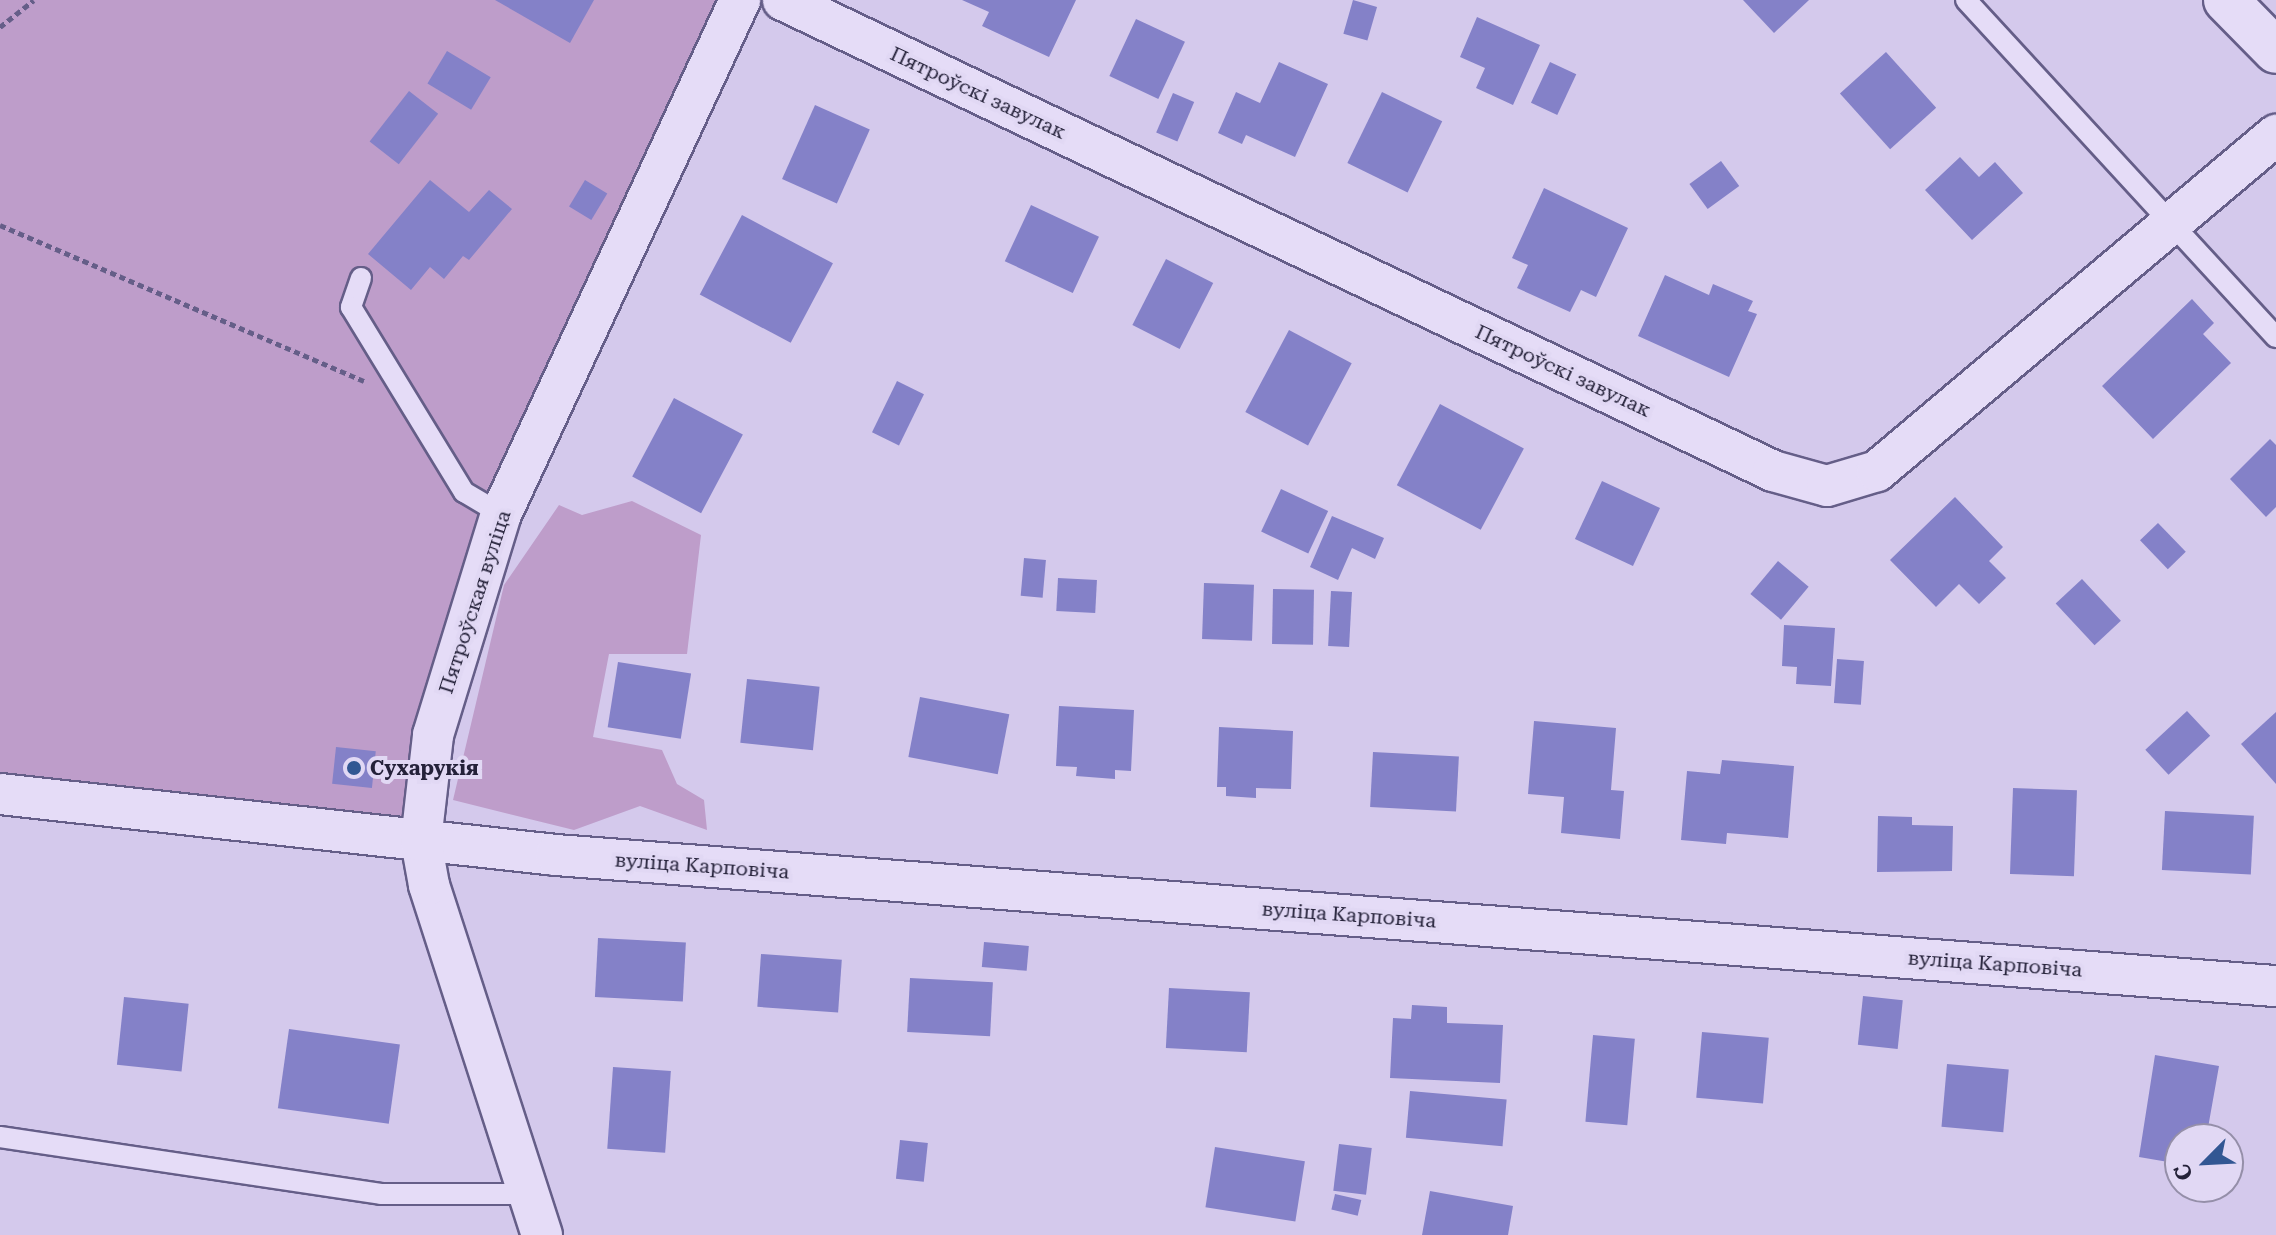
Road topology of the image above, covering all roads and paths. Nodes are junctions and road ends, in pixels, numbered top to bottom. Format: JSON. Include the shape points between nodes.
{"nodes":[{"id":1,"x":34,"y":0,"type":"edge"},
{"id":2,"x":740,"y":0,"type":"edge"},
{"id":3,"x":783,"y":0,"type":"edge"},
{"id":4,"x":1966,"y":0,"type":"edge"},
{"id":5,"x":2226,"y":0,"type":"edge"},
{"id":6,"x":0,"y":27,"type":"edge"},
{"id":7,"x":2276,"y":51,"type":"edge"},
{"id":8,"x":2276,"y":135,"type":"edge"},
{"id":9,"x":2169,"y":222,"type":"junction"},
{"id":10,"x":0,"y":225,"type":"edge"},
{"id":11,"x":361,"y":278,"type":"dead end"},
{"id":12,"x":2276,"y":337,"type":"edge"},
{"id":13,"x":405,"y":398,"type":"junction"},
{"id":14,"x":501,"y":514,"type":"junction"},
{"id":15,"x":0,"y":794,"type":"edge"},
{"id":16,"x":421,"y":841,"type":"junction"},
{"id":17,"x":2276,"y":986,"type":"edge"},
{"id":18,"x":0,"y":1137,"type":"edge"},
{"id":19,"x":526,"y":1194,"type":"junction"},
{"id":20,"x":542,"y":1235,"type":"edge"}],
"edges":[{"from":1,"to":6,"type":"path"},
{"from":2,"to":14,"type":"street","name":"Пятроўская вуліца"},
{"from":3,"to":9,"type":"street","name":"Пятроўскі завулак","via":[[1800,482],[1827,486],[1877,471]]},
{"from":4,"to":9,"type":"lane"},
{"from":5,"to":7,"type":"main road"},
{"from":8,"to":9,"type":"street","name":"Пятроўскі завулак"},
{"from":9,"to":12,"type":"lane"},
{"from":10,"to":13,"type":"path"},
{"from":11,"to":13,"type":"lane","via":[[351,307]]},
{"from":13,"to":14,"type":"lane","via":[[464,492]]},
{"from":14,"to":16,"type":"street","name":"Пятроўская вуліца","via":[[433,735]]},
{"from":15,"to":16,"type":"street","name":"вуліца Карповіча"},
{"from":16,"to":17,"type":"street","name":"вуліца Карповіча"},
{"from":16,"to":19,"type":"street","name":"Пятроўская вуліца","via":[[429,885]]},
{"from":18,"to":19,"type":"lane","via":[[381,1194]]},
{"from":19,"to":20,"type":"street","name":"Пятроўская вуліца"}]}
